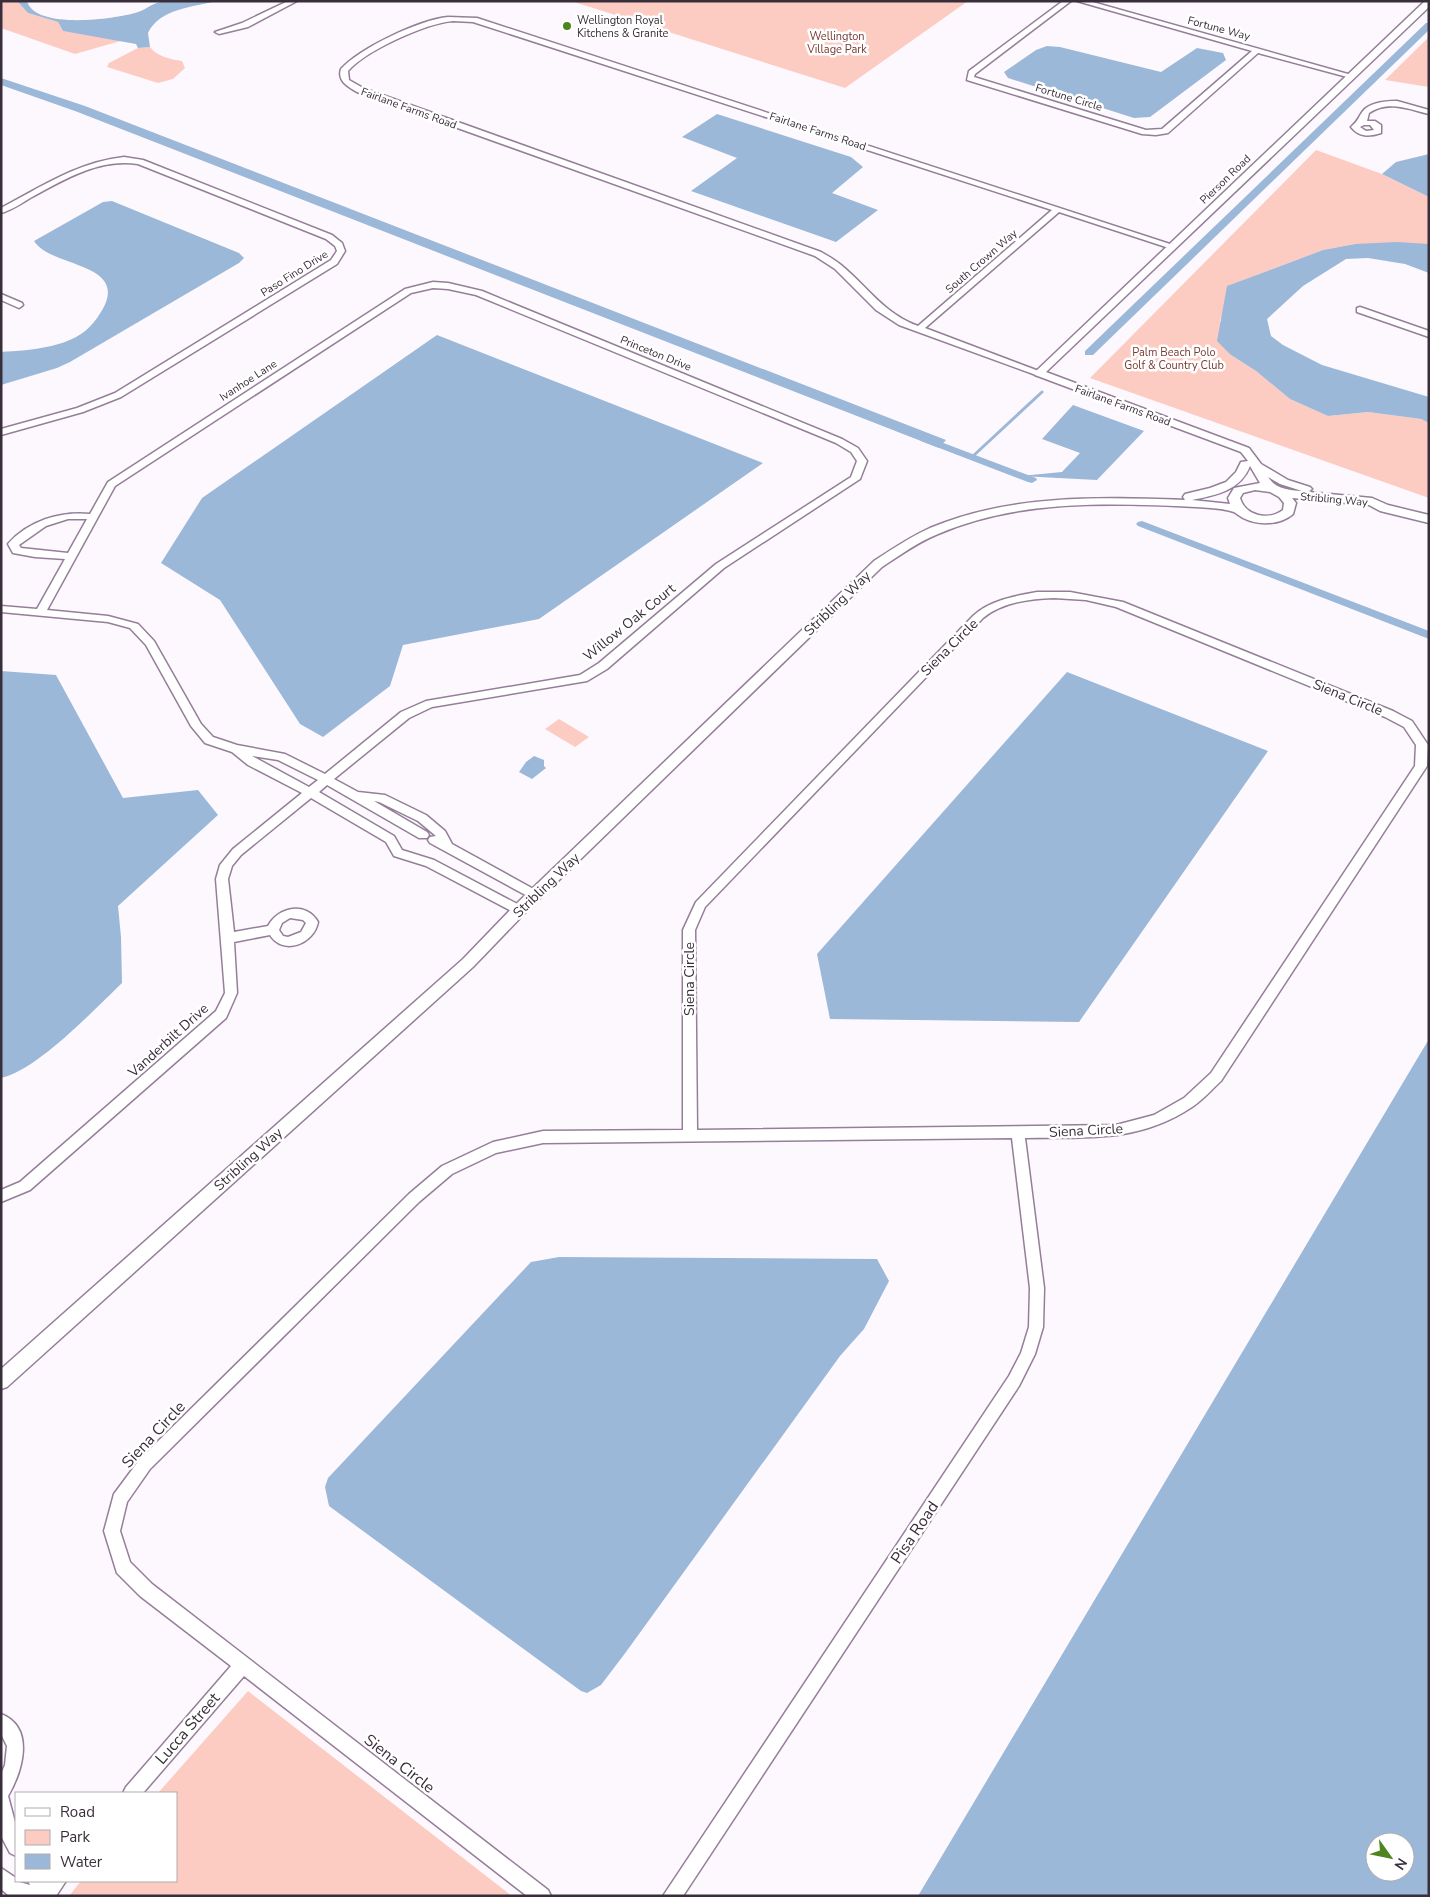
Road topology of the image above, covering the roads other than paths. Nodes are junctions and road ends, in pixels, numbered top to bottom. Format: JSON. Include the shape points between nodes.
{"nodes":[{"id":1,"x":294,"y":1,"type":"edge"},
{"id":2,"x":1068,"y":1,"type":"edge"},
{"id":3,"x":1080,"y":1,"type":"edge"},
{"id":4,"x":1429,"y":2,"type":"edge"},
{"id":5,"x":219,"y":32,"type":"dead end"},
{"id":6,"x":1257,"y":50,"type":"junction"},
{"id":7,"x":1351,"y":76,"type":"junction"},
{"id":8,"x":1429,"y":112,"type":"edge"},
{"id":9,"x":1362,"y":123,"type":"dead end"},
{"id":10,"x":1058,"y":209,"type":"junction"},
{"id":11,"x":1,"y":211,"type":"edge"},
{"id":12,"x":1172,"y":246,"type":"junction"},
{"id":13,"x":433,"y":285,"type":"joint"},
{"id":14,"x":1,"y":297,"type":"edge"},
{"id":15,"x":19,"y":305,"type":"dead end"},
{"id":16,"x":1360,"y":310,"type":"dead end"},
{"id":17,"x":918,"y":330,"type":"junction"},
{"id":18,"x":1429,"y":334,"type":"edge"},
{"id":19,"x":1039,"y":373,"type":"junction"},
{"id":20,"x":1,"y":432,"type":"edge"},
{"id":21,"x":862,"y":461,"type":"joint"},
{"id":22,"x":1250,"y":463,"type":"junction"},
{"id":23,"x":1270,"y":488,"type":"junction"},
{"id":24,"x":1241,"y":490,"type":"junction"},
{"id":25,"x":1282,"y":493,"type":"junction"},
{"id":26,"x":1189,"y":497,"type":"junction"},
{"id":27,"x":1140,"y":501,"type":"junction"},
{"id":28,"x":1364,"y":501,"type":"junction"},
{"id":29,"x":1384,"y":508,"type":"junction"},
{"id":30,"x":1239,"y":510,"type":"junction"},
{"id":31,"x":1289,"y":511,"type":"junction"},
{"id":32,"x":94,"y":517,"type":"junction"},
{"id":33,"x":1429,"y":519,"type":"edge"},
{"id":34,"x":73,"y":556,"type":"junction"},
{"id":35,"x":1,"y":609,"type":"edge"},
{"id":36,"x":41,"y":611,"type":"junction"},
{"id":37,"x":236,"y":749,"type":"junction"},
{"id":38,"x":326,"y":779,"type":"junction"},
{"id":39,"x":310,"y":792,"type":"junction"},
{"id":40,"x":355,"y":796,"type":"junction"},
{"id":41,"x":422,"y":818,"type":"junction"},
{"id":42,"x":410,"y":828,"type":"junction"},
{"id":43,"x":393,"y":844,"type":"junction"},
{"id":44,"x":447,"y":847,"type":"junction"},
{"id":45,"x":535,"y":895,"type":"junction"},
{"id":46,"x":519,"y":910,"type":"junction"},
{"id":47,"x":273,"y":930,"type":"dead end"},
{"id":48,"x":228,"y":938,"type":"junction"},
{"id":49,"x":1018,"y":1132,"type":"junction"},
{"id":50,"x":690,"y":1135,"type":"junction"},
{"id":51,"x":1,"y":1196,"type":"edge"},
{"id":52,"x":1,"y":1380,"type":"edge"},
{"id":53,"x":243,"y":1664,"type":"junction"},
{"id":54,"x":1,"y":1722,"type":"edge"},
{"id":55,"x":1,"y":1790,"type":"edge"},
{"id":56,"x":133,"y":1792,"type":"edge"},
{"id":57,"x":1,"y":1801,"type":"edge"},
{"id":58,"x":15,"y":1846,"type":"edge"},
{"id":59,"x":1,"y":1877,"type":"edge"},
{"id":60,"x":37,"y":1882,"type":"edge"},
{"id":61,"x":55,"y":1882,"type":"edge"},
{"id":62,"x":42,"y":1896,"type":"edge"},
{"id":63,"x":542,"y":1896,"type":"edge"},
{"id":64,"x":672,"y":1896,"type":"edge"}],
"edges":[{"from":1,"to":5,"type":"street","via":[[245,25]]},
{"from":2,"to":6,"type":"street","name":"Fortune Circle","via":[[972,73],[970,78],[1156,134],[1165,131]]},
{"from":3,"to":6,"type":"street","name":"Fortune Way"},
{"from":4,"to":7,"type":"street","name":"Pierson Road"},
{"from":6,"to":7,"type":"street","name":"Fortune Way"},
{"from":7,"to":12,"type":"street","name":"Pierson Road"},
{"from":8,"to":9,"type":"street","via":[[1397,104],[1380,104],[1366,112]]},
{"from":10,"to":12,"type":"street","name":"Fairlane Farms Road"},
{"from":10,"to":17,"type":"street","name":"South Crown Way"},
{"from":10,"to":17,"type":"street","name":"Fairlane Farms Road","via":[[474,20],[447,19],[421,25],[355,60],[345,70],[346,82],[360,90],[818,254],[844,272],[879,308]]},
{"from":11,"to":20,"type":"street","name":"Paso Fino Drive","via":[[93,164],[111,159],[130,159],[329,237],[340,245],[341,251],[334,262],[118,395],[80,410]]},
{"from":12,"to":19,"type":"street","name":"Pierson Road"},
{"from":13,"to":21,"type":"street","name":"Princeton Drive","via":[[479,293],[516,308],[839,441],[855,450]]},
{"from":13,"to":32,"type":"street","name":"Ivanhoe Lane","via":[[408,291],[111,484]]},
{"from":14,"to":15,"type":"street"},
{"from":16,"to":18,"type":"street"},
{"from":17,"to":19,"type":"street","name":"Fairlane Farms Road"},
{"from":19,"to":22,"type":"street","name":"Fairlane Farms Road","via":[[1216,438],[1233,447]]},
{"from":21,"to":38,"type":"street","name":"Willow Oak Court","via":[[855,479],[720,566],[603,666],[583,678],[430,704],[405,715]]},
{"from":22,"to":23,"type":"street","name":"Fairlane Farms Road"},
{"from":22,"to":24,"type":"street","via":[[1250,476]]},
{"from":22,"to":26,"type":"street","via":[[1229,485]]},
{"from":22,"to":28,"type":"street","via":[[1293,486]]},
{"from":23,"to":24,"type":"street","via":[[1261,486]]},
{"from":23,"to":25,"type":"street"},
{"from":24,"to":26,"type":"street","name":"Stribling Way","via":[[1219,497]]},
{"from":24,"to":30,"type":"street","via":[[1234,502]]},
{"from":25,"to":28,"type":"street","name":"Stribling Way"},
{"from":25,"to":31,"type":"street","via":[[1290,503]]},
{"from":26,"to":27,"type":"street","name":"Stribling Way","via":[[1157,497]]},
{"from":27,"to":30,"type":"street","name":"Stribling Way","via":[[1205,503]]},
{"from":27,"to":45,"type":"street","name":"Stribling Way","via":[[1003,510],[942,528],[897,551],[842,598]]},
{"from":28,"to":29,"type":"street","name":"Stribling Way"},
{"from":29,"to":31,"type":"street","name":"Stribling Way","via":[[1322,505]]},
{"from":29,"to":33,"type":"street","name":"Stribling Way"},
{"from":30,"to":31,"type":"street","via":[[1270,520]]},
{"from":32,"to":34,"type":"street","name":"Ivanhoe Lane"},
{"from":32,"to":34,"type":"street","via":[[72,514],[54,517],[13,544],[17,551]]},
{"from":34,"to":36,"type":"street","name":"Ivanhoe Lane"},
{"from":35,"to":36,"type":"street"},
{"from":36,"to":37,"type":"street","via":[[108,619],[134,626],[150,643],[197,726],[209,740]]},
{"from":37,"to":38,"type":"street","via":[[281,757]]},
{"from":37,"to":39,"type":"street","via":[[252,762]]},
{"from":38,"to":39,"type":"street","name":"Willow Oak Court"},
{"from":38,"to":40,"type":"street"},
{"from":39,"to":43,"type":"street"},
{"from":39,"to":48,"type":"street","name":"Vanderbilt Drive","via":[[237,852],[226,865],[222,879]]},
{"from":40,"to":41,"type":"street","via":[[381,798]]},
{"from":40,"to":42,"type":"street"},
{"from":41,"to":42,"type":"street"},
{"from":41,"to":44,"type":"street","via":[[441,834]]},
{"from":42,"to":43,"type":"street"},
{"from":42,"to":44,"type":"street"},
{"from":43,"to":46,"type":"street","via":[[398,854],[430,863]]},
{"from":44,"to":45,"type":"street"},
{"from":45,"to":46,"type":"street","name":"Stribling Way"},
{"from":46,"to":52,"type":"street","name":"Stribling Way","via":[[468,962]]},
{"from":47,"to":48,"type":"street"},
{"from":48,"to":51,"type":"street","name":"Vanderbilt Drive","via":[[231,993],[221,1014],[25,1186]]},
{"from":49,"to":50,"type":"street","name":"Siena Circle"},
{"from":49,"to":50,"type":"street","name":"Siena Circle","via":[[1116,1131],[1158,1120],[1189,1102],[1216,1077],[1421,766],[1422,745],[1408,724],[1119,604],[1063,594],[1026,597],[988,610],[965,629],[700,905],[689,930]]},
{"from":49,"to":64,"type":"street","name":"Pisa Road","via":[[1037,1288],[1036,1327],[1028,1354],[1014,1381]]},
{"from":50,"to":53,"type":"street","name":"Siena Circle","via":[[543,1136],[493,1148],[447,1170],[414,1198],[145,1464],[120,1499],[112,1530],[123,1567],[146,1590]]},
{"from":53,"to":56,"type":"street","name":"Lucca Street"},
{"from":53,"to":63,"type":"street","name":"Siena Circle"},
{"from":54,"to":55,"type":"street","via":[[12,1734],[16,1747],[15,1763]]},
{"from":57,"to":58,"type":"street"},
{"from":59,"to":62,"type":"street","via":[[17,1891]]},
{"from":60,"to":62,"type":"street"},
{"from":61,"to":62,"type":"street"}]}
